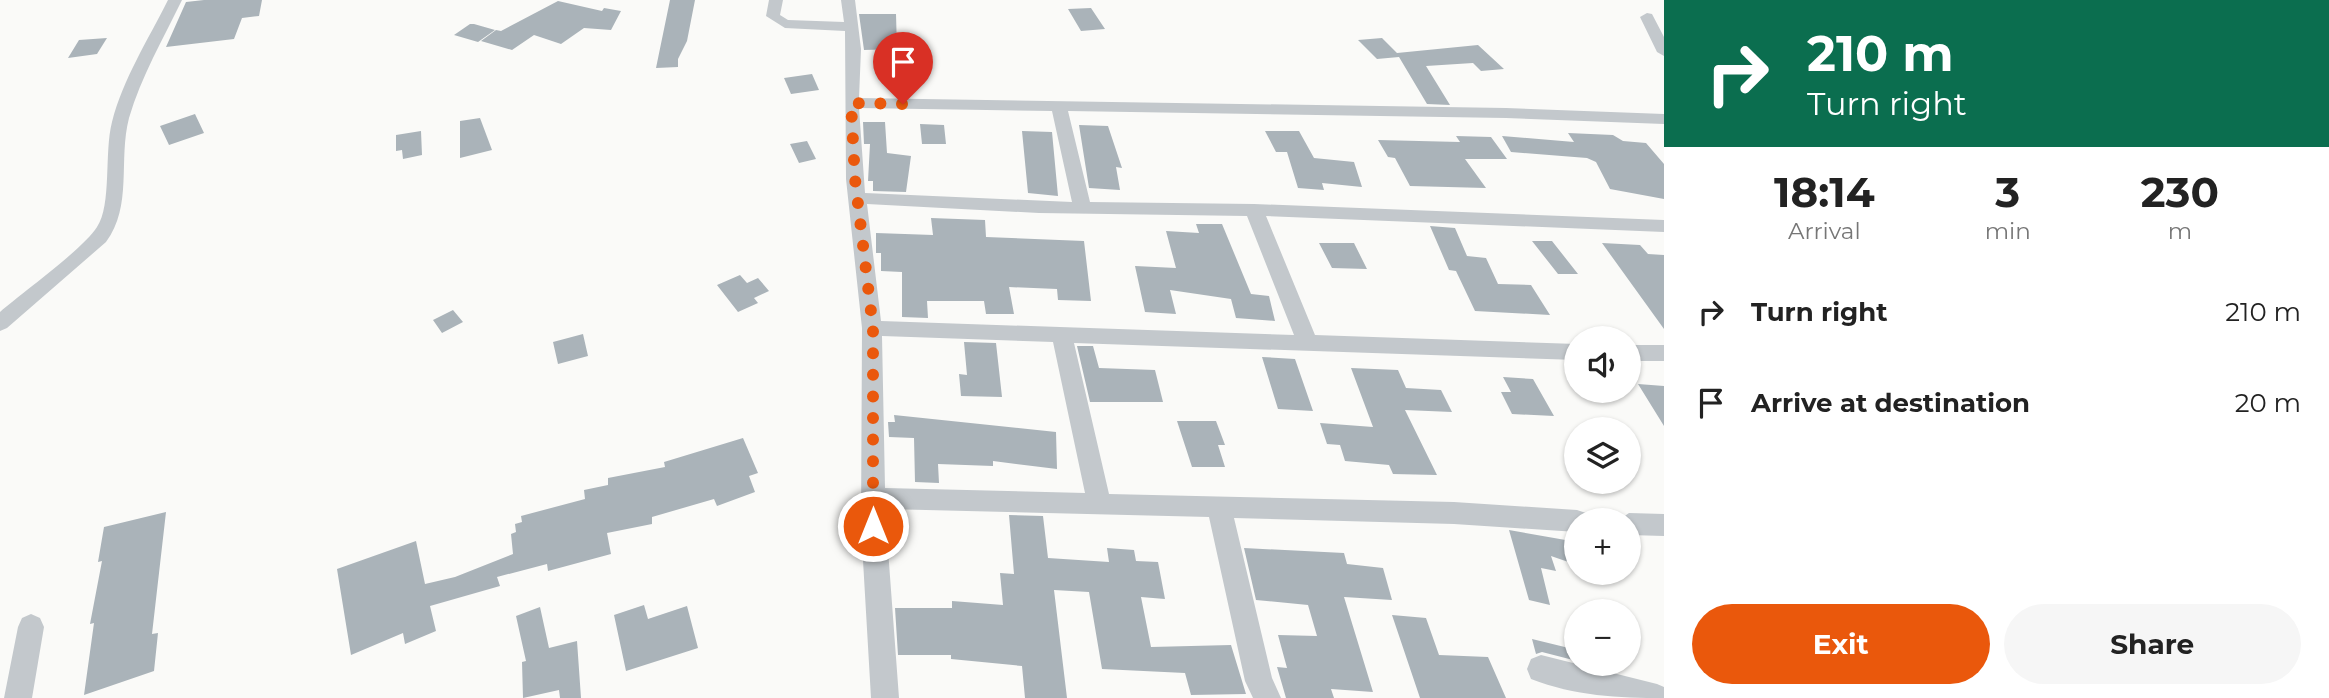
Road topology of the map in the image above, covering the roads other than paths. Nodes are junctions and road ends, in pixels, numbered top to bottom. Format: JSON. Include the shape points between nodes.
{"nodes":[{"id":1,"x":175,"y":0,"type":"edge"},
{"id":2,"x":776,"y":0,"type":"edge"},
{"id":3,"x":848,"y":0,"type":"edge"},
{"id":4,"x":1647,"y":17,"type":"dead end"},
{"id":5,"x":851,"y":27,"type":"junction"},
{"id":6,"x":1664,"y":52,"type":"edge"},
{"id":7,"x":851,"y":103,"type":"junction"},
{"id":8,"x":1059,"y":106,"type":"junction"},
{"id":9,"x":1664,"y":119,"type":"edge"},
{"id":10,"x":858,"y":198,"type":"junction"},
{"id":11,"x":1082,"y":208,"type":"junction"},
{"id":12,"x":1254,"y":210,"type":"junction"},
{"id":13,"x":1664,"y":226,"type":"edge"},
{"id":14,"x":0,"y":323,"type":"edge"},
{"id":15,"x":873,"y":328,"type":"junction"},
{"id":16,"x":1062,"y":336,"type":"junction"},
{"id":17,"x":1307,"y":341,"type":"junction"},
{"id":18,"x":1564,"y":351,"type":"edge"},
{"id":19,"x":1641,"y":353,"type":"edge"},
{"id":20,"x":1664,"y":353,"type":"edge"},
{"id":21,"x":873,"y":498,"type":"junction"},
{"id":22,"x":1098,"y":502,"type":"junction"},
{"id":23,"x":1219,"y":506,"type":"junction"},
{"id":24,"x":1564,"y":520,"type":"edge"},
{"id":25,"x":1641,"y":523,"type":"edge"},
{"id":26,"x":1664,"y":524,"type":"edge"},
{"id":27,"x":31,"y":627,"type":"dead end"},
{"id":28,"x":1541,"y":669,"type":"dead end"},
{"id":29,"x":18,"y":698,"type":"edge"},
{"id":30,"x":886,"y":698,"type":"edge"},
{"id":31,"x":1267,"y":698,"type":"edge"},
{"id":32,"x":1657,"y":698,"type":"edge"}],
"edges":[{"from":1,"to":14,"type":"street","via":[[117,131],[111,222],[99,238]]},
{"from":2,"to":5,"type":"street","via":[[773,16],[785,24]]},
{"from":3,"to":5,"type":"street"},
{"from":4,"to":6,"type":"street"},
{"from":5,"to":7,"type":"street"},
{"from":7,"to":8,"type":"street"},
{"from":7,"to":10,"type":"street"},
{"from":8,"to":9,"type":"street"},
{"from":8,"to":11,"type":"street"},
{"from":10,"to":11,"type":"street"},
{"from":10,"to":15,"type":"street"},
{"from":11,"to":12,"type":"street"},
{"from":12,"to":13,"type":"street"},
{"from":12,"to":17,"type":"street"},
{"from":15,"to":16,"type":"street"},
{"from":15,"to":21,"type":"street"},
{"from":16,"to":17,"type":"street"},
{"from":16,"to":22,"type":"street"},
{"from":17,"to":18,"type":"street"},
{"from":19,"to":20,"type":"street"},
{"from":21,"to":22,"type":"street"},
{"from":21,"to":30,"type":"street"},
{"from":22,"to":23,"type":"street"},
{"from":23,"to":24,"type":"street"},
{"from":23,"to":31,"type":"street","via":[[1259,681]]},
{"from":25,"to":26,"type":"street"},
{"from":27,"to":29,"type":"street"},
{"from":28,"to":32,"type":"street"}]}
